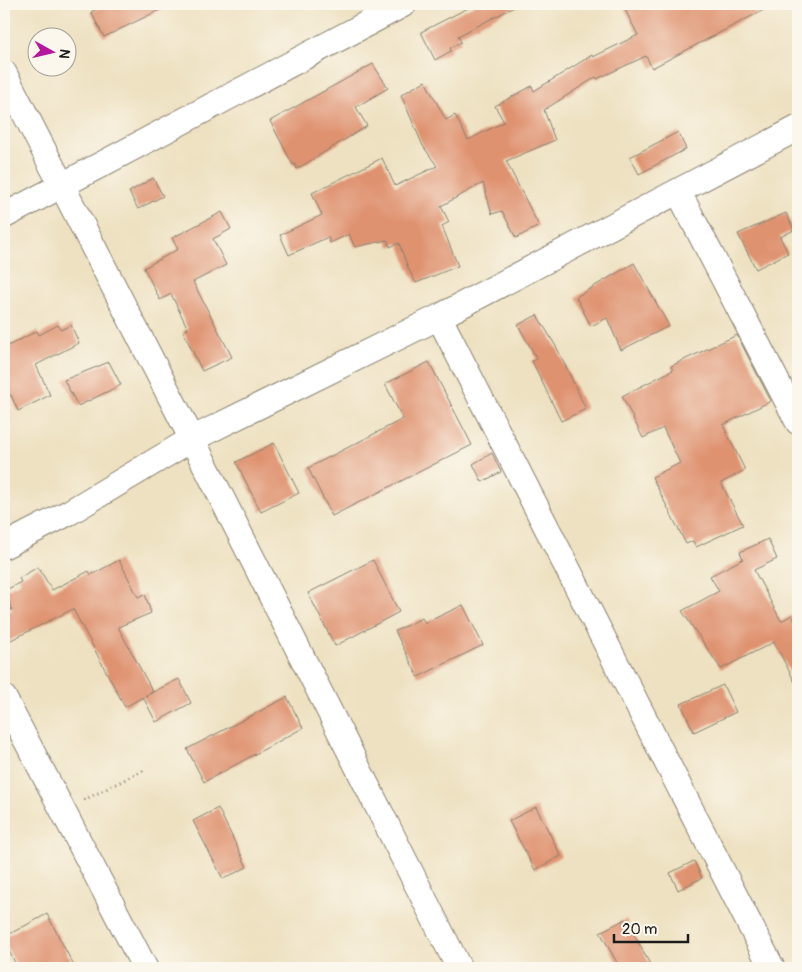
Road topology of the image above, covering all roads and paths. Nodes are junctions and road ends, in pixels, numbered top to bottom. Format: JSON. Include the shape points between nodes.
{"nodes":[{"id":1,"x":404,"y":4,"type":"edge"},
{"id":2,"x":4,"y":73,"type":"edge"},
{"id":3,"x":798,"y":128,"type":"edge"},
{"id":4,"x":62,"y":186,"type":"junction"},
{"id":5,"x":678,"y":192,"type":"junction"},
{"id":6,"x":4,"y":216,"type":"edge"},
{"id":7,"x":438,"y":317,"type":"junction"},
{"id":8,"x":798,"y":422,"type":"edge"},
{"id":9,"x":192,"y":438,"type":"junction"},
{"id":10,"x":4,"y":546,"type":"edge"},
{"id":11,"x":4,"y":698,"type":"edge"},
{"id":12,"x":146,"y":769,"type":"dead end"},
{"id":13,"x":62,"y":811,"type":"junction"},
{"id":14,"x":145,"y":968,"type":"edge"},
{"id":15,"x":459,"y":968,"type":"edge"},
{"id":16,"x":772,"y":968,"type":"edge"}],
"edges":[{"from":1,"to":4,"type":"street"},
{"from":2,"to":4,"type":"street"},
{"from":3,"to":5,"type":"street"},
{"from":4,"to":6,"type":"street"},
{"from":4,"to":9,"type":"street"},
{"from":5,"to":7,"type":"street"},
{"from":5,"to":8,"type":"street"},
{"from":7,"to":9,"type":"street"},
{"from":7,"to":16,"type":"street"},
{"from":9,"to":10,"type":"street","via":[[70,512]]},
{"from":9,"to":15,"type":"street"},
{"from":11,"to":13,"type":"street"},
{"from":12,"to":13,"type":"path"},
{"from":13,"to":14,"type":"street"}]}
